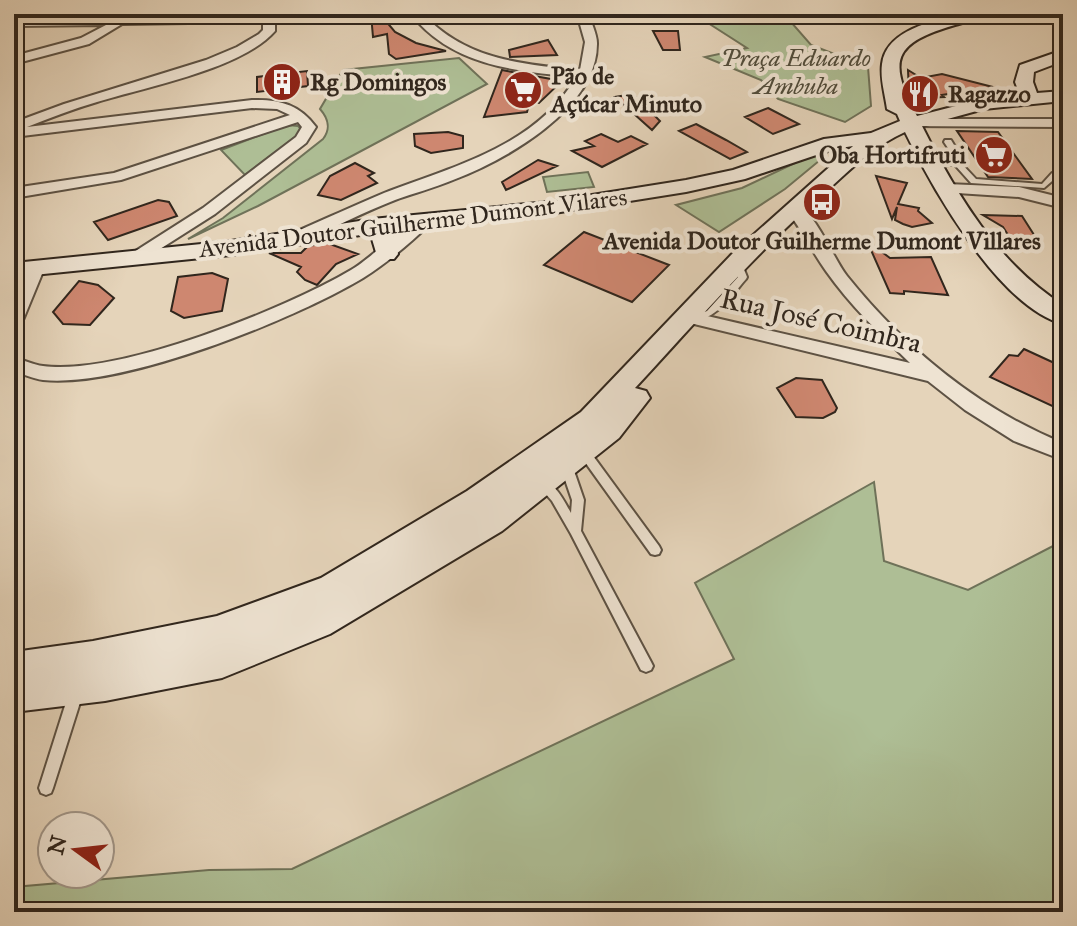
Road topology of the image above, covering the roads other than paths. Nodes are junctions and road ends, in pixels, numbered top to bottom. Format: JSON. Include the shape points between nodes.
{"nodes":[{"id":1,"x":417,"y":14,"type":"edge"},
{"id":2,"x":583,"y":14,"type":"edge"},
{"id":3,"x":977,"y":14,"type":"edge"},
{"id":4,"x":270,"y":16,"type":"edge"},
{"id":5,"x":121,"y":17,"type":"edge"},
{"id":6,"x":14,"y":23,"type":"edge"},
{"id":7,"x":1063,"y":55,"type":"edge"},
{"id":8,"x":14,"y":60,"type":"edge"},
{"id":9,"x":584,"y":74,"type":"junction"},
{"id":10,"x":1028,"y":94,"type":"junction"},
{"id":11,"x":1063,"y":94,"type":"edge"},
{"id":12,"x":906,"y":114,"type":"junction"},
{"id":13,"x":302,"y":116,"type":"junction"},
{"id":14,"x":1063,"y":123,"type":"edge"},
{"id":15,"x":967,"y":124,"type":"junction"},
{"id":16,"x":14,"y":130,"type":"edge"},
{"id":17,"x":948,"y":142,"type":"dead end"},
{"id":18,"x":862,"y":144,"type":"junction"},
{"id":19,"x":806,"y":150,"type":"junction"},
{"id":20,"x":955,"y":161,"type":"junction"},
{"id":21,"x":931,"y":163,"type":"junction"},
{"id":22,"x":1055,"y":175,"type":"dead end"},
{"id":23,"x":947,"y":189,"type":"junction"},
{"id":24,"x":14,"y":193,"type":"edge"},
{"id":25,"x":392,"y":196,"type":"junction"},
{"id":26,"x":1063,"y":203,"type":"edge"},
{"id":27,"x":793,"y":208,"type":"junction"},
{"id":28,"x":424,"y":221,"type":"junction"},
{"id":29,"x":372,"y":226,"type":"junction"},
{"id":30,"x":299,"y":237,"type":"junction"},
{"id":31,"x":386,"y":254,"type":"junction"},
{"id":32,"x":132,"y":259,"type":"junction"},
{"id":33,"x":25,"y":270,"type":"edge"},
{"id":34,"x":694,"y":314,"type":"junction"},
{"id":35,"x":1063,"y":316,"type":"edge"},
{"id":36,"x":14,"y":320,"type":"edge"},
{"id":37,"x":896,"y":338,"type":"junction"},
{"id":38,"x":880,"y":362,"type":"junction"},
{"id":39,"x":14,"y":364,"type":"edge"},
{"id":40,"x":935,"y":376,"type":"junction"},
{"id":41,"x":1063,"y":452,"type":"edge"},
{"id":42,"x":564,"y":467,"type":"junction"},
{"id":43,"x":575,"y":531,"type":"junction"},
{"id":44,"x":655,"y":550,"type":"dead end"},
{"id":45,"x":646,"y":666,"type":"dead end"},
{"id":46,"x":14,"y":669,"type":"edge"},
{"id":47,"x":78,"y":688,"type":"junction"},
{"id":48,"x":14,"y":694,"type":"edge"},
{"id":49,"x":46,"y":788,"type":"dead end"}],
"edges":[{"from":1,"to":9,"type":"street","via":[[442,39],[464,51]]},
{"from":2,"to":9,"type":"street","via":[[593,45]]},
{"from":3,"to":12,"type":"main road","via":[[916,33],[900,44],[891,57]]},
{"from":4,"to":5,"type":"street"},
{"from":4,"to":16,"type":"street","via":[[272,25],[264,37],[236,53],[66,107]]},
{"from":5,"to":6,"type":"street"},
{"from":5,"to":8,"type":"street","via":[[85,41]]},
{"from":7,"to":10,"type":"main road","via":[[1026,69]]},
{"from":9,"to":25,"type":"street","via":[[560,108],[522,139],[453,175]]},
{"from":10,"to":11,"type":"main road","name":"Avenida Doutor Guilherme Dumont Vilares"},
{"from":10,"to":12,"type":"main road","name":"Avenida Doutor Guilherme Dumont Vilares"},
{"from":12,"to":15,"type":"street"},
{"from":12,"to":15,"type":"street"},
{"from":12,"to":18,"type":"main road"},
{"from":12,"to":18,"type":"main road","name":"Avenida Doutor Guilherme Dumont Vilares"},
{"from":12,"to":19,"type":"main road","name":"Avenida Doutor Guilherme Dumont Vilares","via":[[840,131]]},
{"from":12,"to":21,"type":"main road"},
{"from":13,"to":16,"type":"street","via":[[283,105],[252,104]]},
{"from":13,"to":24,"type":"street","via":[[116,177]]},
{"from":13,"to":32,"type":"street","via":[[309,127],[301,140],[209,211]]},
{"from":14,"to":15,"type":"street"},
{"from":17,"to":20,"type":"lane"},
{"from":18,"to":19,"type":"main road","name":"Avenida Doutor Guilherme Dumont Vilares"},
{"from":18,"to":27,"type":"main road"},
{"from":19,"to":28,"type":"main road","name":"Avenida Doutor Guilherme Dumont Vilares","via":[[738,175],[686,186]]},
{"from":20,"to":21,"type":"lane"},
{"from":20,"to":22,"type":"lane","via":[[974,181],[1044,186]]},
{"from":21,"to":23,"type":"main road"},
{"from":23,"to":26,"type":"street","via":[[1011,191]]},
{"from":23,"to":35,"type":"main road","via":[[1025,292]]},
{"from":25,"to":29,"type":"street"},
{"from":25,"to":30,"type":"street"},
{"from":27,"to":34,"type":"main road","via":[[737,262]]},
{"from":27,"to":37,"type":"street","via":[[807,221],[829,264]]},
{"from":28,"to":29,"type":"main road","name":"Avenida Doutor Guilherme Dumont Vilares"},
{"from":28,"to":31,"type":"street"},
{"from":29,"to":30,"type":"main road","name":"Avenida Doutor Guilherme Dumont Vilares"},
{"from":29,"to":31,"type":"main road","via":[[383,238]]},
{"from":30,"to":32,"type":"main road","name":"Avenida Doutor Guilherme Dumont Vilares"},
{"from":31,"to":39,"type":"street","via":[[319,295],[186,347],[76,374],[27,371]]},
{"from":32,"to":33,"type":"main road","name":"Avenida Doutor Guilherme Dumont Vilares"},
{"from":33,"to":36,"type":"street"},
{"from":34,"to":38,"type":"street","name":"Rua José Coimbra"},
{"from":34,"to":42,"type":"main road","via":[[609,431]]},
{"from":34,"to":46,"type":"main road","via":[[568,438],[333,588],[217,632]]},
{"from":37,"to":38,"type":"street","via":[[894,355]]},
{"from":37,"to":40,"type":"street"},
{"from":38,"to":40,"type":"street","name":"Rua José Coimbra"},
{"from":40,"to":41,"type":"street","name":"Rua José Coimbra","via":[[1022,435]]},
{"from":42,"to":43,"type":"lane","via":[[578,500]]},
{"from":42,"to":43,"type":"lane","via":[[556,498]]},
{"from":42,"to":44,"type":"lane"},
{"from":42,"to":47,"type":"main road","via":[[491,522],[318,623],[222,661]]},
{"from":43,"to":45,"type":"lane"},
{"from":47,"to":48,"type":"main road"},
{"from":47,"to":49,"type":"lane"}]}
